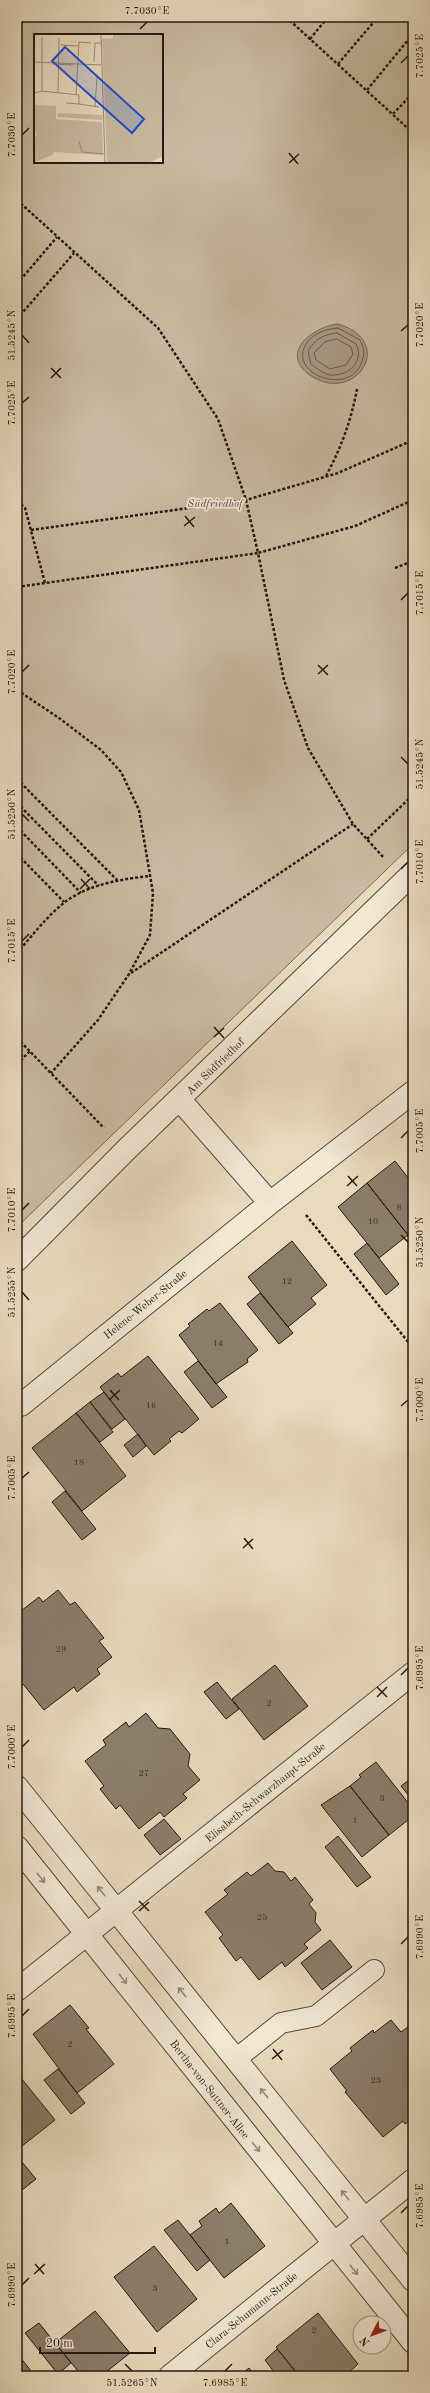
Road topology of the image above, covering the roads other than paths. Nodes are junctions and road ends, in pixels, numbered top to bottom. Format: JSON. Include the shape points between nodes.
{"nodes":[{"id":1,"x":408,"y":877,"type":"edge"},
{"id":2,"x":413,"y":1092,"type":"edge"},
{"id":3,"x":180,"y":1100,"type":"junction"},
{"id":4,"x":278,"y":1197,"type":"junction"},
{"id":5,"x":17,"y":1260,"type":"edge"},
{"id":6,"x":21,"y":1405,"type":"dead end"},
{"id":7,"x":413,"y":1673,"type":"edge"},
{"id":8,"x":17,"y":1787,"type":"edge"},
{"id":9,"x":17,"y":1847,"type":"edge"},
{"id":10,"x":116,"y":1910,"type":"junction"},
{"id":11,"x":87,"y":1934,"type":"junction"},
{"id":12,"x":374,"y":1970,"type":"dead end"},
{"id":13,"x":17,"y":1990,"type":"edge"},
{"id":14,"x":236,"y":2059,"type":"junction"},
{"id":15,"x":413,"y":2180,"type":"edge"},
{"id":16,"x":364,"y":2218,"type":"junction"},
{"id":17,"x":333,"y":2244,"type":"junction"},
{"id":18,"x":413,"y":2280,"type":"edge"},
{"id":19,"x":413,"y":2342,"type":"edge"},
{"id":20,"x":170,"y":2376,"type":"edge"}],
"edges":[{"from":1,"to":3,"type":"street","name":"Am Südfriedhof"},
{"from":2,"to":4,"type":"street","name":"Helene-Weber-Straße"},
{"from":3,"to":4,"type":"street"},
{"from":3,"to":5,"type":"street","name":"Am Südfriedhof","via":[[126,1150]]},
{"from":4,"to":6,"type":"street","name":"Helene-Weber-Straße"},
{"from":7,"to":10,"type":"street","name":"Elisabeth-Schwarzhaupt-Straße"},
{"from":10,"to":8,"type":"street","one_way":true},
{"from":9,"to":11,"type":"street","name":"Bertha-von-Suttner-Allee","one_way":true},
{"from":10,"to":11,"type":"street"},
{"from":14,"to":10,"type":"street","one_way":true},
{"from":11,"to":13,"type":"street"},
{"from":11,"to":17,"type":"street","name":"Bertha-von-Suttner-Allee","one_way":true},
{"from":12,"to":14,"type":"lane","via":[[316,2016],[281,2023]]},
{"from":16,"to":14,"type":"street","one_way":true},
{"from":15,"to":16,"type":"street"},
{"from":16,"to":17,"type":"street"},
{"from":16,"to":18,"type":"street"},
{"from":17,"to":19,"type":"street","name":"Bertha-von-Suttner-Allee","one_way":true},
{"from":17,"to":20,"type":"street","name":"Clara-Schumann-Straße"}]}
